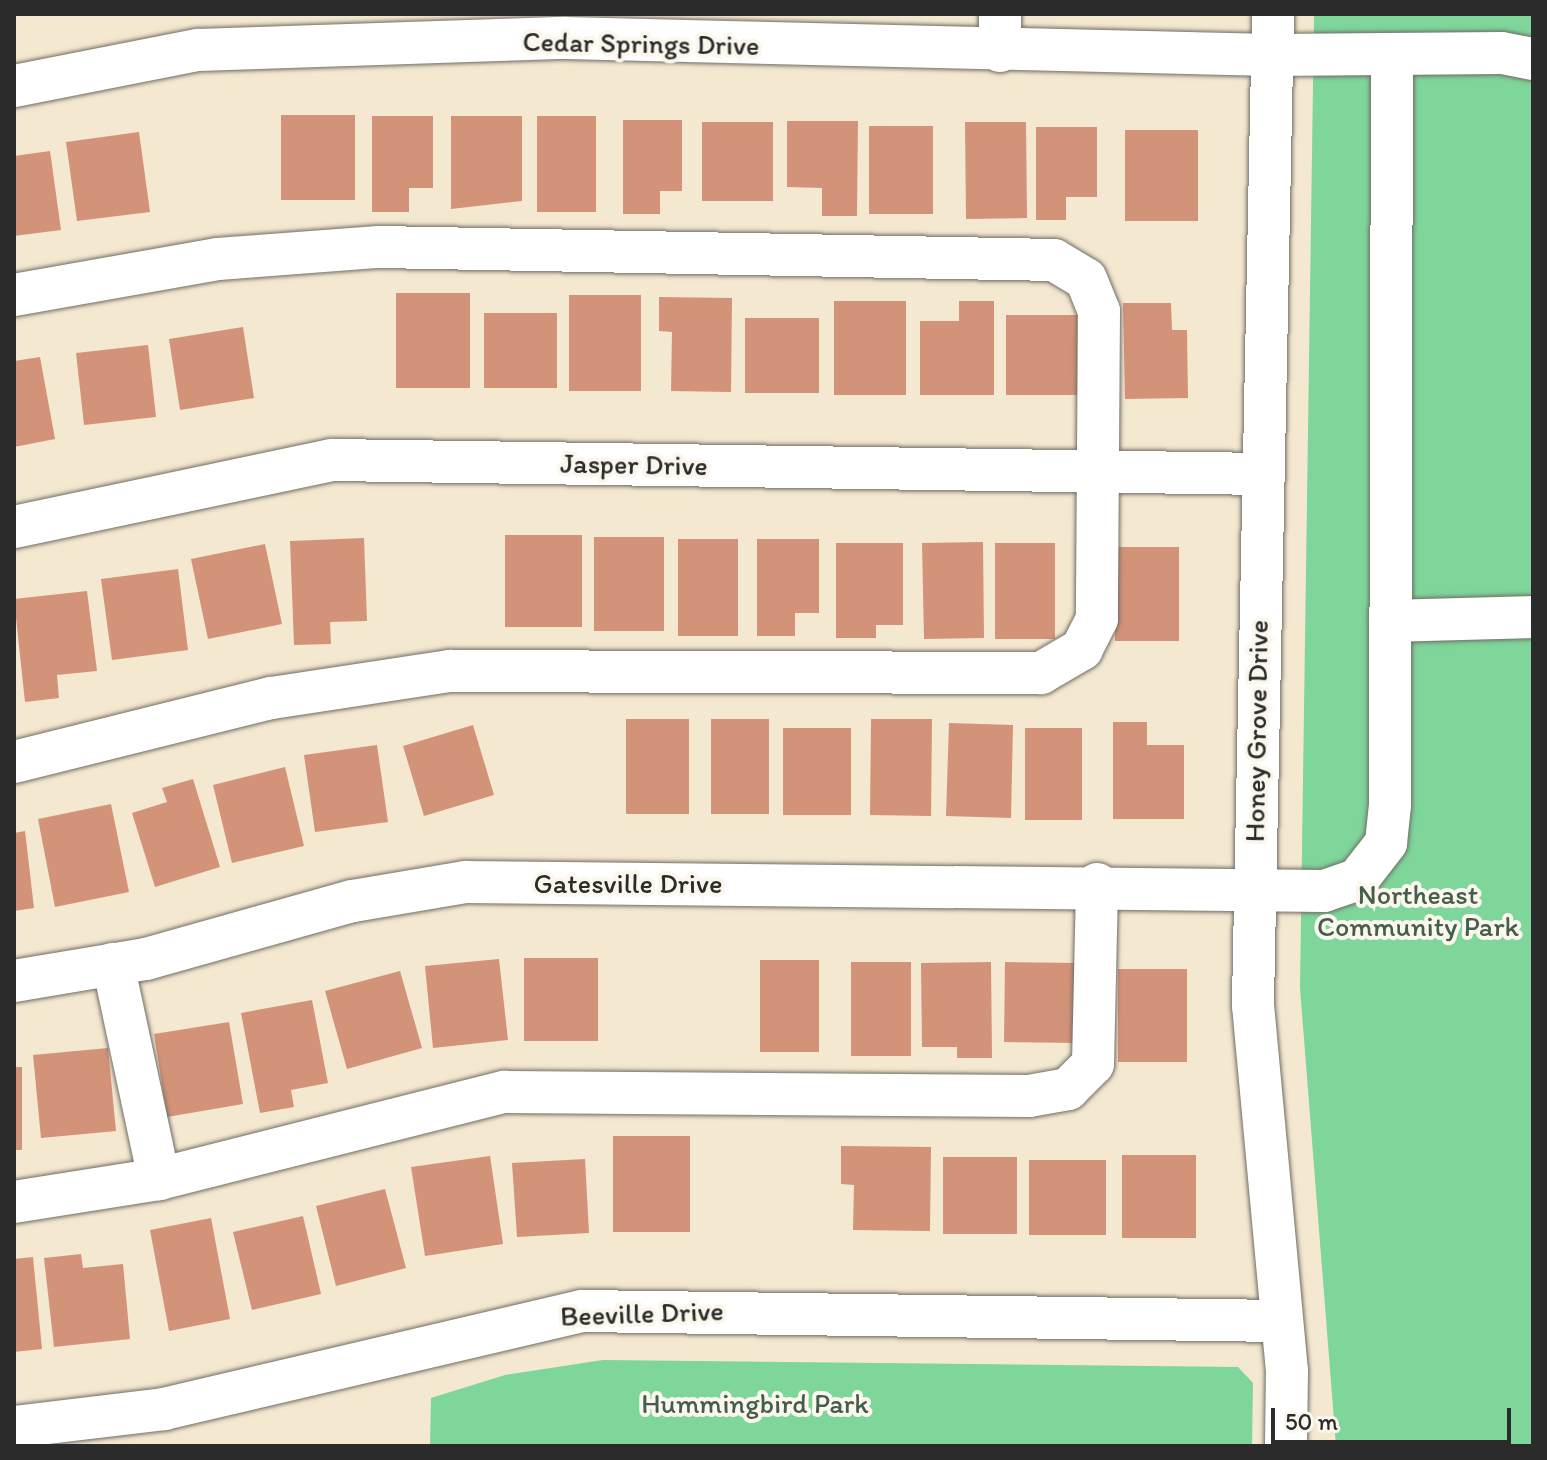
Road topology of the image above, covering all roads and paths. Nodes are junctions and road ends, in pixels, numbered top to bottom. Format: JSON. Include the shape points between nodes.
{"nodes":[{"id":1,"x":1273,"y":14,"type":"edge"},
{"id":2,"x":567,"y":26,"type":"edge"},
{"id":3,"x":359,"y":29,"type":"edge"},
{"id":4,"x":777,"y":29,"type":"edge"},
{"id":5,"x":1000,"y":33,"type":"edge"},
{"id":6,"x":1272,"y":55,"type":"junction"},
{"id":7,"x":1392,"y":57,"type":"junction"},
{"id":8,"x":1533,"y":59,"type":"edge"},
{"id":9,"x":14,"y":86,"type":"edge"},
{"id":10,"x":14,"y":295,"type":"edge"},
{"id":11,"x":1099,"y":472,"type":"junction"},
{"id":12,"x":1261,"y":474,"type":"junction"},
{"id":13,"x":14,"y":527,"type":"edge"},
{"id":14,"x":1533,"y":617,"type":"edge"},
{"id":15,"x":1390,"y":621,"type":"junction"},
{"id":16,"x":14,"y":762,"type":"edge"},
{"id":17,"x":1097,"y":884,"type":"junction"},
{"id":18,"x":1254,"y":889,"type":"junction"},
{"id":19,"x":113,"y":964,"type":"junction"},
{"id":20,"x":14,"y":981,"type":"edge"},
{"id":21,"x":159,"y":1179,"type":"junction"},
{"id":22,"x":14,"y":1202,"type":"edge"},
{"id":23,"x":1282,"y":1321,"type":"junction"},
{"id":24,"x":14,"y":1427,"type":"edge"},
{"id":25,"x":1286,"y":1446,"type":"edge"}],
"edges":[{"from":1,"to":6,"type":"street","name":"Honey Grove Drive"},
{"from":2,"to":3,"type":"street","name":"Cedar Springs Drive"},
{"from":2,"to":4,"type":"street","name":"Cedar Springs Drive"},
{"from":3,"to":9,"type":"street","name":"Cedar Springs Drive","via":[[198,50]]},
{"from":4,"to":5,"type":"street","name":"Cedar Springs Drive"},
{"from":5,"to":6,"type":"street","name":"Cedar Springs Drive"},
{"from":6,"to":7,"type":"street","name":"Cedar Springs Drive"},
{"from":6,"to":12,"type":"street","name":"Honey Grove Drive"},
{"from":7,"to":8,"type":"street","name":"Cedar Springs Drive","via":[[1502,53]]},
{"from":7,"to":15,"type":"street","name":"Gatesville Drive"},
{"from":10,"to":11,"type":"street","via":[[218,259],[337,248],[1054,260],[1086,279],[1098,299]]},
{"from":11,"to":12,"type":"street","name":"Jasper Drive"},
{"from":11,"to":13,"type":"street","name":"Jasper Drive","via":[[332,460]]},
{"from":11,"to":16,"type":"street","via":[[1097,619],[1082,649],[1041,673],[450,671],[271,698]]},
{"from":12,"to":18,"type":"street","name":"Honey Grove Drive"},
{"from":14,"to":15,"type":"street"},
{"from":15,"to":18,"type":"street","name":"Gatesville Drive","via":[[1390,805],[1375,863],[1341,887]]},
{"from":17,"to":18,"type":"street","name":"Gatesville Drive"},
{"from":17,"to":19,"type":"street","name":"Gatesville Drive","via":[[465,882],[353,901]]},
{"from":17,"to":21,"type":"street","via":[[1093,1064],[1068,1089],[1029,1096],[504,1092]]},
{"from":18,"to":23,"type":"street","name":"Honey Grove Drive","via":[[1260,1130]]},
{"from":19,"to":20,"type":"street","name":"Gatesville Drive"},
{"from":19,"to":21,"type":"street"},
{"from":21,"to":22,"type":"street"},
{"from":23,"to":24,"type":"street","name":"Beeville Drive","via":[[582,1311],[164,1409]]},
{"from":23,"to":25,"type":"street","name":"Honey Grove Drive"}]}
